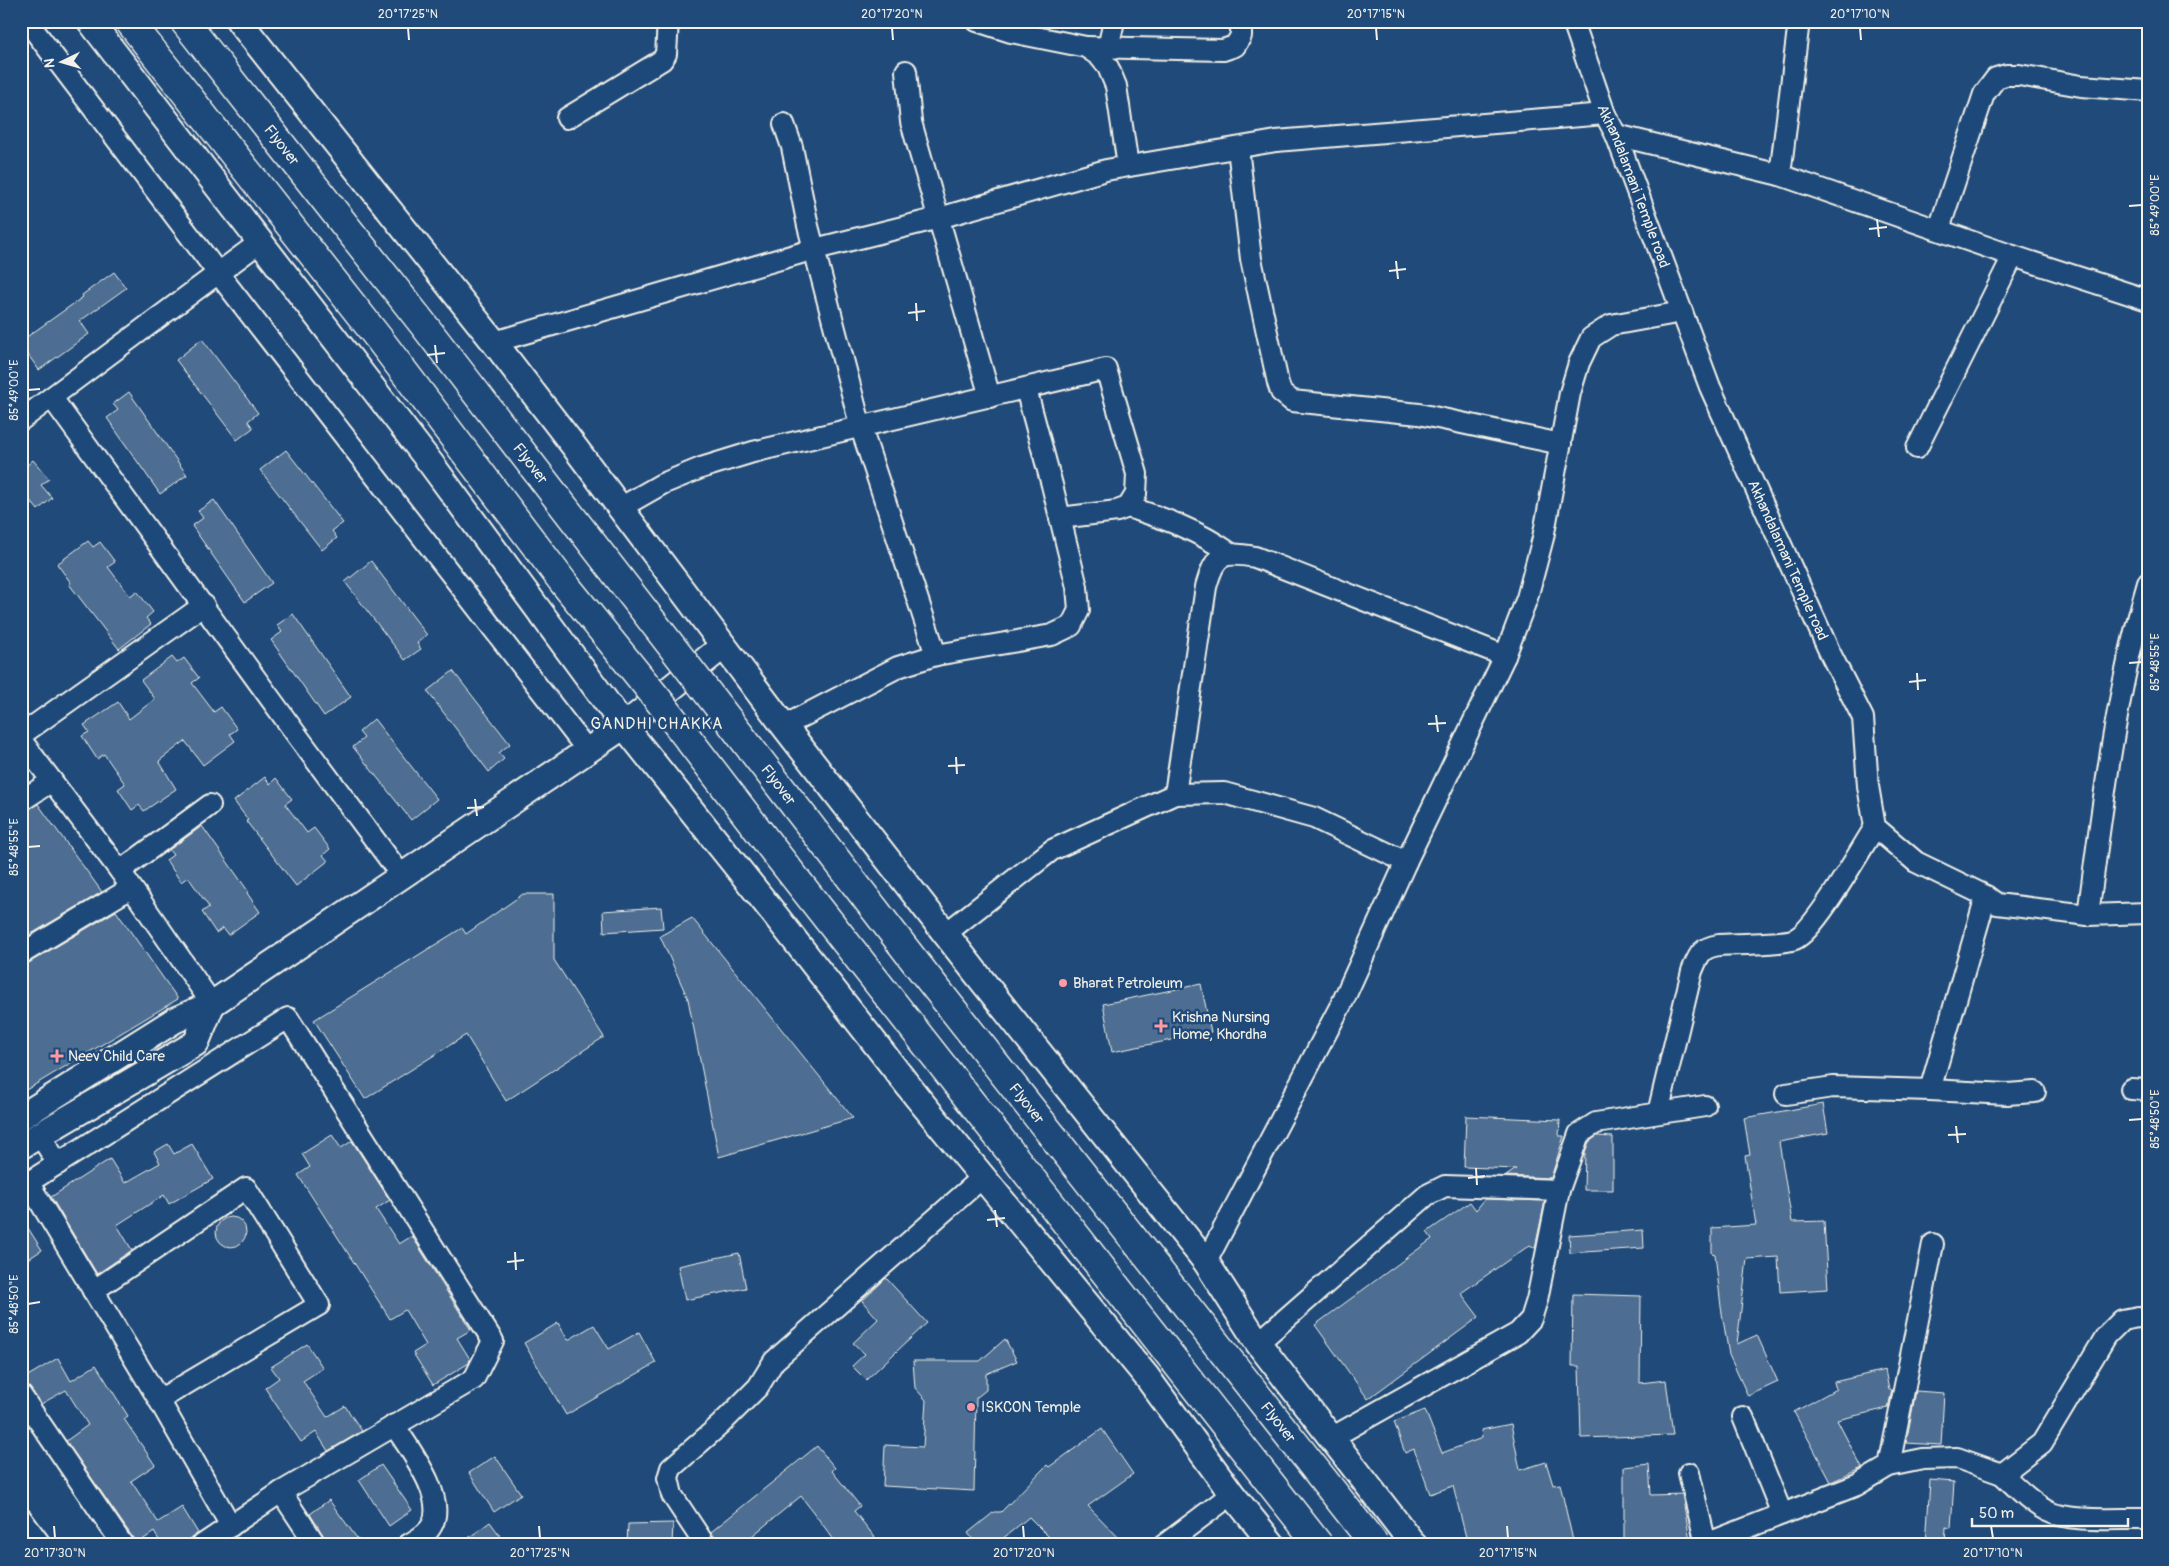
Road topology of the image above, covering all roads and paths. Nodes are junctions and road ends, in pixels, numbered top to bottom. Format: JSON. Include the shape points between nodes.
{"nodes":[{"id":1,"x":27,"y":21,"type":"edge"},
{"id":2,"x":90,"y":21,"type":"edge"},
{"id":3,"x":129,"y":21,"type":"edge"},
{"id":4,"x":184,"y":21,"type":"edge"},
{"id":5,"x":238,"y":21,"type":"edge"},
{"id":6,"x":668,"y":21,"type":"edge"},
{"id":7,"x":976,"y":21,"type":"edge"},
{"id":8,"x":1114,"y":21,"type":"edge"},
{"id":9,"x":1241,"y":21,"type":"edge"},
{"id":10,"x":1573,"y":21,"type":"edge"},
{"id":11,"x":1799,"y":21,"type":"edge"},
{"id":12,"x":1086,"y":47,"type":"junction"},
{"id":13,"x":1108,"y":48,"type":"junction"},
{"id":14,"x":906,"y":71,"type":"dead end"},
{"id":15,"x":2148,"y":91,"type":"edge"},
{"id":16,"x":1605,"y":114,"type":"junction"},
{"id":17,"x":567,"y":118,"type":"dead end"},
{"id":18,"x":784,"y":124,"type":"dead end"},
{"id":19,"x":1616,"y":134,"type":"junction"},
{"id":20,"x":1238,"y":148,"type":"junction"},
{"id":21,"x":1128,"y":166,"type":"junction"},
{"id":22,"x":1780,"y":175,"type":"junction"},
{"id":23,"x":939,"y":218,"type":"junction"},
{"id":24,"x":1939,"y":229,"type":"junction"},
{"id":25,"x":260,"y":242,"type":"junction"},
{"id":26,"x":815,"y":249,"type":"junction"},
{"id":27,"x":2013,"y":256,"type":"junction"},
{"id":28,"x":218,"y":273,"type":"junction"},
{"id":29,"x":2148,"y":300,"type":"edge"},
{"id":30,"x":1682,"y":312,"type":"junction"},
{"id":31,"x":494,"y":342,"type":"junction"},
{"id":32,"x":1026,"y":389,"type":"junction"},
{"id":33,"x":52,"y":398,"type":"junction"},
{"id":34,"x":990,"y":398,"type":"junction"},
{"id":35,"x":21,"y":420,"type":"edge"},
{"id":36,"x":861,"y":428,"type":"junction"},
{"id":37,"x":1561,"y":444,"type":"junction"},
{"id":38,"x":1917,"y":448,"type":"dead end"},
{"id":39,"x":1128,"y":506,"type":"junction"},
{"id":40,"x":620,"y":508,"type":"junction"},
{"id":41,"x":1060,"y":518,"type":"junction"},
{"id":42,"x":1230,"y":553,"type":"junction"},
{"id":43,"x":2148,"y":583,"type":"edge"},
{"id":44,"x":204,"y":605,"type":"junction"},
{"id":45,"x":723,"y":646,"type":"junction"},
{"id":46,"x":936,"y":654,"type":"junction"},
{"id":47,"x":1505,"y":656,"type":"junction"},
{"id":48,"x":624,"y":726,"type":"junction"},
{"id":49,"x":784,"y":726,"type":"junction"},
{"id":50,"x":21,"y":736,"type":"edge"},
{"id":51,"x":21,"y":740,"type":"edge"},
{"id":52,"x":588,"y":750,"type":"junction"},
{"id":53,"x":52,"y":781,"type":"junction"},
{"id":54,"x":1175,"y":794,"type":"junction"},
{"id":55,"x":21,"y":801,"type":"edge"},
{"id":56,"x":210,"y":805,"type":"dead end"},
{"id":57,"x":1875,"y":827,"type":"junction"},
{"id":58,"x":1406,"y":862,"type":"junction"},
{"id":59,"x":120,"y":871,"type":"junction"},
{"id":60,"x":401,"y":875,"type":"junction"},
{"id":61,"x":131,"y":888,"type":"junction"},
{"id":62,"x":1986,"y":896,"type":"junction"},
{"id":63,"x":2148,"y":913,"type":"edge"},
{"id":64,"x":2088,"y":915,"type":"junction"},
{"id":65,"x":945,"y":934,"type":"junction"},
{"id":66,"x":21,"y":954,"type":"edge"},
{"id":67,"x":212,"y":1004,"type":"junction"},
{"id":68,"x":1930,"y":1090,"type":"junction"},
{"id":69,"x":2035,"y":1092,"type":"dead end"},
{"id":70,"x":1786,"y":1094,"type":"dead end"},
{"id":71,"x":1705,"y":1106,"type":"dead end"},
{"id":72,"x":1658,"y":1113,"type":"junction"},
{"id":73,"x":21,"y":1117,"type":"edge"},
{"id":74,"x":31,"y":1140,"type":"edge"},
{"id":75,"x":58,"y":1164,"type":"junction"},
{"id":76,"x":982,"y":1176,"type":"junction"},
{"id":77,"x":25,"y":1185,"type":"edge"},
{"id":78,"x":1559,"y":1190,"type":"junction"},
{"id":79,"x":1933,"y":1244,"type":"dead end"},
{"id":80,"x":1206,"y":1262,"type":"junction"},
{"id":81,"x":93,"y":1292,"type":"junction"},
{"id":82,"x":2148,"y":1319,"type":"edge"},
{"id":83,"x":1258,"y":1343,"type":"junction"},
{"id":84,"x":21,"y":1395,"type":"edge"},
{"id":85,"x":159,"y":1400,"type":"junction"},
{"id":86,"x":1743,"y":1417,"type":"dead end"},
{"id":87,"x":394,"y":1425,"type":"junction"},
{"id":88,"x":1331,"y":1438,"type":"junction"},
{"id":89,"x":1889,"y":1466,"type":"junction"},
{"id":90,"x":1689,"y":1473,"type":"dead end"},
{"id":91,"x":2002,"y":1474,"type":"junction"},
{"id":92,"x":281,"y":1492,"type":"junction"},
{"id":93,"x":1232,"y":1494,"type":"junction"},
{"id":94,"x":1782,"y":1514,"type":"junction"},
{"id":95,"x":21,"y":1518,"type":"edge"},
{"id":96,"x":2148,"y":1519,"type":"edge"},
{"id":97,"x":231,"y":1526,"type":"junction"},
{"id":98,"x":205,"y":1544,"type":"edge"},
{"id":99,"x":1704,"y":1544,"type":"edge"},
{"id":100,"x":41,"y":1545,"type":"edge"},
{"id":101,"x":122,"y":1545,"type":"edge"},
{"id":102,"x":316,"y":1545,"type":"edge"},
{"id":103,"x":408,"y":1545,"type":"edge"},
{"id":104,"x":704,"y":1545,"type":"edge"},
{"id":105,"x":1164,"y":1545,"type":"edge"},
{"id":106,"x":1273,"y":1545,"type":"edge"},
{"id":107,"x":1319,"y":1545,"type":"edge"},
{"id":108,"x":1375,"y":1545,"type":"edge"},
{"id":109,"x":1414,"y":1545,"type":"edge"}],
"edges":[{"from":1,"to":28,"type":"street"},
{"from":2,"to":25,"type":"street"},
{"from":3,"to":107,"type":"highway","bridge":true,"via":[[380,340],[563,582]]},
{"from":4,"to":108,"type":"highway","name":"Flyover","bridge":true,"via":[[423,324],[913,959]]},
{"from":5,"to":31,"type":"street"},
{"from":6,"to":17,"type":"street","via":[[666,54],[662,60]]},
{"from":7,"to":12,"type":"street","via":[[1011,32]]},
{"from":8,"to":13,"type":"street"},
{"from":9,"to":13,"type":"street","via":[[1240,36],[1235,46],[1222,50]]},
{"from":10,"to":16,"type":"street","name":"Akhandalamani Temple road"},
{"from":11,"to":22,"type":"street"},
{"from":12,"to":13,"type":"street"},
{"from":12,"to":21,"type":"street","via":[[1108,67],[1116,86]]},
{"from":14,"to":23,"type":"street","via":[[911,122]]},
{"from":15,"to":24,"type":"street","via":[[2081,86],[2019,75],[1996,78],[1984,94]]},
{"from":16,"to":19,"type":"street","name":"Akhandalamani Temple road"},
{"from":16,"to":20,"type":"street","via":[[1276,141]]},
{"from":18,"to":26,"type":"street"},
{"from":19,"to":22,"type":"street"},
{"from":19,"to":30,"type":"street","name":"Akhandalamani Temple road"},
{"from":20,"to":21,"type":"street"},
{"from":20,"to":37,"type":"street","via":[[1251,258],[1278,384],[1285,397],[1314,404],[1419,414]]},
{"from":21,"to":23,"type":"street"},
{"from":22,"to":24,"type":"street"},
{"from":23,"to":26,"type":"street"},
{"from":23,"to":34,"type":"street"},
{"from":24,"to":27,"type":"street"},
{"from":25,"to":28,"type":"street"},
{"from":25,"to":48,"type":"street","via":[[432,465]]},
{"from":26,"to":31,"type":"street"},
{"from":26,"to":36,"type":"street"},
{"from":27,"to":29,"type":"street"},
{"from":27,"to":38,"type":"street"},
{"from":28,"to":33,"type":"street"},
{"from":28,"to":52,"type":"street"},
{"from":30,"to":37,"type":"street","via":[[1611,325],[1591,338],[1570,393]]},
{"from":30,"to":57,"type":"street","name":"Akhandalamani Temple road","via":[[1710,386],[1862,718]]},
{"from":31,"to":40,"type":"street"},
{"from":32,"to":34,"type":"street"},
{"from":32,"to":39,"type":"street","via":[[1106,369],[1137,474],[1136,494]]},
{"from":32,"to":41,"type":"street"},
{"from":33,"to":35,"type":"street"},
{"from":33,"to":44,"type":"street"},
{"from":34,"to":36,"type":"street"},
{"from":36,"to":40,"type":"street","via":[[753,452],[701,468],[662,484]]},
{"from":36,"to":46,"type":"street"},
{"from":37,"to":47,"type":"street","via":[[1544,538],[1527,598]]},
{"from":39,"to":41,"type":"street","via":[[1117,511]]},
{"from":39,"to":42,"type":"street","via":[[1181,524]]},
{"from":40,"to":45,"type":"street"},
{"from":41,"to":46,"type":"street","via":[[1078,595],[1079,610],[1071,626],[1052,635]]},
{"from":42,"to":47,"type":"street","via":[[1255,557]]},
{"from":42,"to":54,"type":"street","via":[[1211,569],[1206,587]]},
{"from":43,"to":64,"type":"street","via":[[2135,628],[2110,754]]},
{"from":44,"to":50,"type":"street"},
{"from":44,"to":60,"type":"street"},
{"from":45,"to":48,"type":"street"},
{"from":45,"to":49,"type":"street"},
{"from":46,"to":49,"type":"street","via":[[898,667]]},
{"from":47,"to":58,"type":"street"},
{"from":48,"to":52,"type":"street"},
{"from":48,"to":76,"type":"street"},
{"from":49,"to":65,"type":"street"},
{"from":51,"to":53,"type":"street"},
{"from":52,"to":60,"type":"street"},
{"from":53,"to":55,"type":"street"},
{"from":53,"to":59,"type":"street"},
{"from":54,"to":58,"type":"street","via":[[1224,794],[1314,818]]},
{"from":54,"to":65,"type":"street","via":[[1052,850]]},
{"from":56,"to":59,"type":"street"},
{"from":57,"to":62,"type":"street","via":[[1916,862]]},
{"from":57,"to":72,"type":"street","via":[[1818,916],[1794,940],[1719,945],[1702,951],[1692,971]]},
{"from":58,"to":80,"type":"street","via":[[1343,1001]]},
{"from":59,"to":61,"type":"street"},
{"from":60,"to":67,"type":"street"},
{"from":61,"to":66,"type":"street"},
{"from":61,"to":67,"type":"street"},
{"from":62,"to":64,"type":"street","via":[[1997,904]]},
{"from":62,"to":68,"type":"street"},
{"from":63,"to":64,"type":"street"},
{"from":65,"to":80,"type":"street"},
{"from":67,"to":73,"type":"street","via":[[175,1020]]},
{"from":67,"to":74,"type":"street","via":[[196,1043]]},
{"from":68,"to":69,"type":"street","via":[[2007,1094]]},
{"from":68,"to":70,"type":"street","via":[[1833,1087]]},
{"from":71,"to":72,"type":"street"},
{"from":72,"to":78,"type":"street","via":[[1596,1123],[1578,1134]]},
{"from":74,"to":75,"type":"street"},
{"from":75,"to":77,"type":"street"},
{"from":75,"to":87,"type":"street","via":[[288,1018],[493,1341],[474,1379]]},
{"from":76,"to":93,"type":"street","via":[[1147,1377]]},
{"from":76,"to":104,"type":"street","via":[[774,1361],[758,1387],[671,1468],[668,1478],[672,1494]]},
{"from":77,"to":81,"type":"street"},
{"from":78,"to":83,"type":"street","via":[[1445,1186],[1427,1195]]},
{"from":78,"to":88,"type":"street","via":[[1531,1319],[1518,1333]]},
{"from":79,"to":89,"type":"street"},
{"from":80,"to":83,"type":"street"},
{"from":81,"to":85,"type":"street"},
{"from":81,"to":85,"type":"street","via":[[246,1188],[319,1305]]},
{"from":82,"to":91,"type":"street","via":[[2122,1320],[2106,1336],[2042,1443]]},
{"from":83,"to":88,"type":"street"},
{"from":84,"to":101,"type":"street"},
{"from":85,"to":97,"type":"street"},
{"from":86,"to":94,"type":"street"},
{"from":87,"to":92,"type":"street"},
{"from":87,"to":103,"type":"street","via":[[435,1498],[436,1516],[432,1526]]},
{"from":88,"to":109,"type":"street"},
{"from":89,"to":91,"type":"street","via":[[1923,1459],[1957,1458]]},
{"from":89,"to":94,"type":"street","via":[[1858,1485]]},
{"from":90,"to":99,"type":"street"},
{"from":91,"to":96,"type":"street","via":[[2047,1511],[2071,1518]]},
{"from":92,"to":97,"type":"street"},
{"from":92,"to":102,"type":"street"},
{"from":93,"to":105,"type":"street"},
{"from":93,"to":106,"type":"street"},
{"from":94,"to":99,"type":"street"},
{"from":95,"to":100,"type":"street"},
{"from":97,"to":98,"type":"street"}]}
